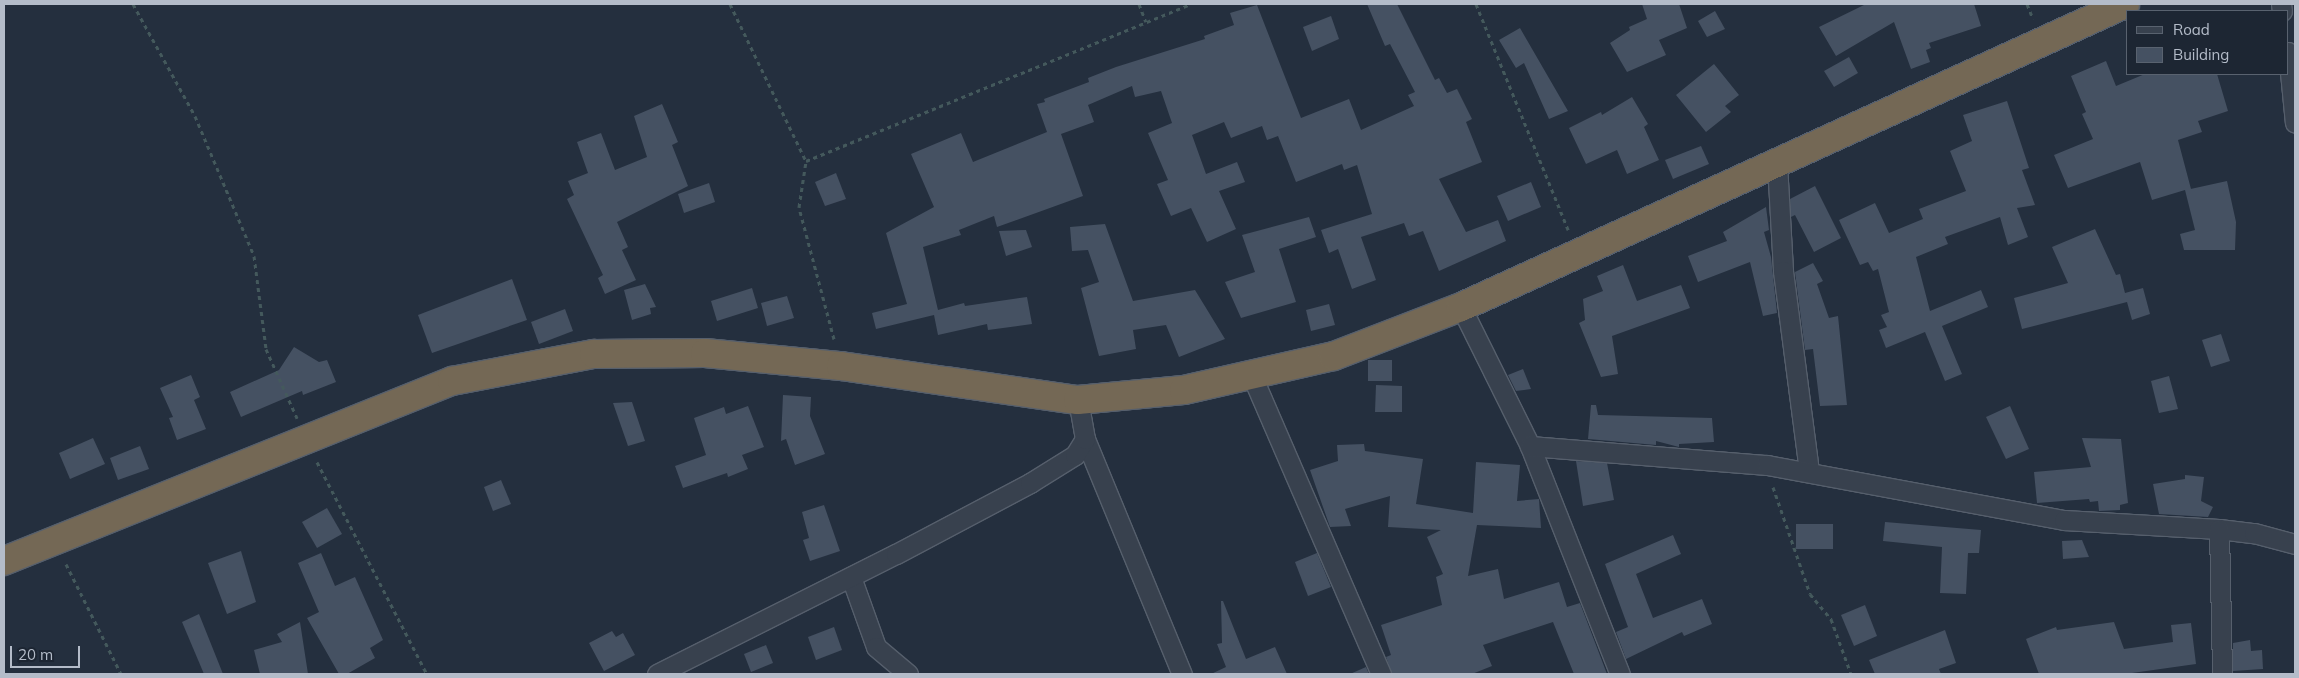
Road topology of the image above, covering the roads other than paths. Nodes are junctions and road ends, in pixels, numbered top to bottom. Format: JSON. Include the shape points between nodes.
{"nodes":[{"id":1,"x":2125,"y":4,"type":"edge"},
{"id":2,"x":2289,"y":62,"type":"edge"},
{"id":3,"x":2295,"y":123,"type":"edge"},
{"id":4,"x":1777,"y":163,"type":"junction"},
{"id":5,"x":1461,"y":307,"type":"junction"},
{"id":6,"x":1252,"y":376,"type":"junction"},
{"id":7,"x":1078,"y":400,"type":"junction"},
{"id":8,"x":1085,"y":439,"type":"junction"},
{"id":9,"x":1530,"y":446,"type":"junction"},
{"id":10,"x":1809,"y":471,"type":"junction"},
{"id":11,"x":2219,"y":529,"type":"junction"},
{"id":12,"x":2295,"y":544,"type":"edge"},
{"id":13,"x":4,"y":561,"type":"edge"},
{"id":14,"x":851,"y":577,"type":"junction"},
{"id":15,"x":657,"y":674,"type":"edge"},
{"id":16,"x":908,"y":674,"type":"edge"},
{"id":17,"x":1182,"y":674,"type":"edge"},
{"id":18,"x":1381,"y":674,"type":"edge"},
{"id":19,"x":1620,"y":674,"type":"edge"},
{"id":20,"x":2222,"y":674,"type":"edge"}],
"edges":[{"from":1,"to":4,"type":"highway"},
{"from":2,"to":3,"type":"street"},
{"from":4,"to":5,"type":"highway"},
{"from":4,"to":10,"type":"street","via":[[1783,271]]},
{"from":5,"to":6,"type":"highway","via":[[1334,356]]},
{"from":5,"to":9,"type":"street"},
{"from":6,"to":7,"type":"highway","via":[[1184,390]]},
{"from":6,"to":18,"type":"street"},
{"from":7,"to":8,"type":"street"},
{"from":7,"to":13,"type":"highway","via":[[841,366],[705,353],[594,354],[452,382]]},
{"from":8,"to":14,"type":"street","via":[[1075,455],[1030,483]]},
{"from":8,"to":17,"type":"street"},
{"from":9,"to":10,"type":"street"},
{"from":9,"to":19,"type":"street"},
{"from":10,"to":11,"type":"street","via":[[2064,520]]},
{"from":11,"to":12,"type":"street","via":[[2254,533]]},
{"from":11,"to":20,"type":"street"},
{"from":14,"to":15,"type":"street"},
{"from":14,"to":16,"type":"street","via":[[876,647]]}]}
